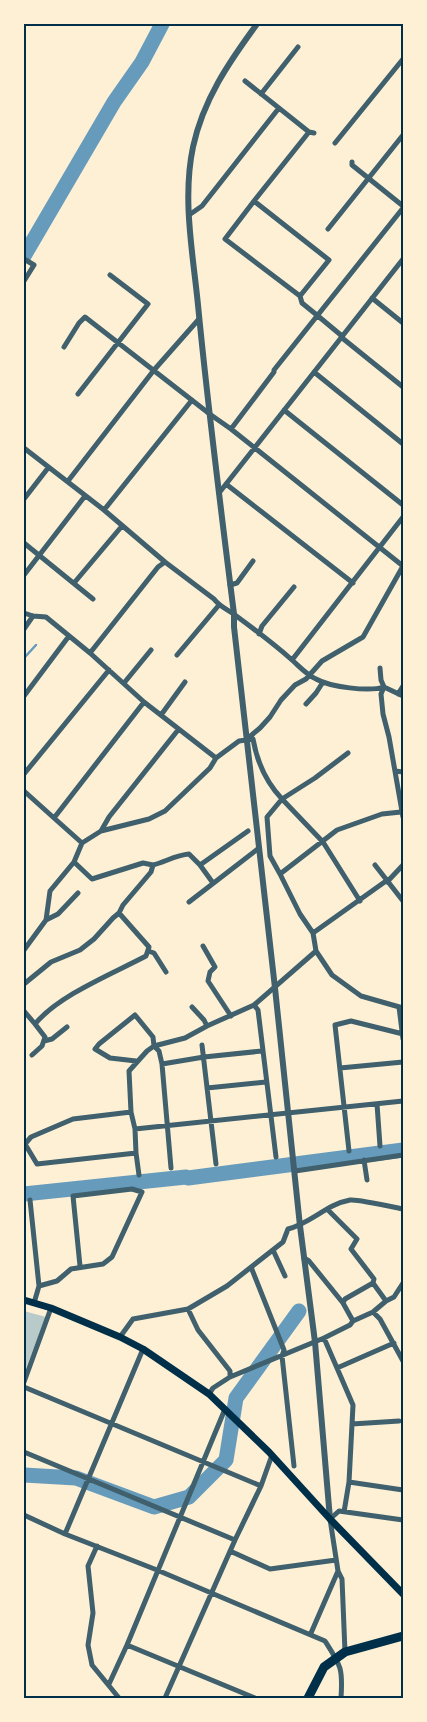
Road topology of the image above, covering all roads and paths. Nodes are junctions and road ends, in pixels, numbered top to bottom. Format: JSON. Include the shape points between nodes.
{"nodes":[{"id":1,"x":257,"y":24,"type":"edge"},
{"id":2,"x":298,"y":47,"type":"dead end"},
{"id":3,"x":403,"y":59,"type":"edge"},
{"id":4,"x":245,"y":81,"type":"dead end"},
{"id":5,"x":261,"y":94,"type":"junction"},
{"id":6,"x":279,"y":108,"type":"junction"},
{"id":7,"x":403,"y":135,"type":"edge"},
{"id":8,"x":335,"y":143,"type":"dead end"},
{"id":9,"x":352,"y":162,"type":"dead end"},
{"id":10,"x":369,"y":178,"type":"junction"},
{"id":11,"x":254,"y":201,"type":"junction"},
{"id":12,"x":403,"y":207,"type":"edge"},
{"id":13,"x":189,"y":215,"type":"junction"},
{"id":14,"x":328,"y":229,"type":"dead end"},
{"id":15,"x":24,"y":259,"type":"edge"},
{"id":16,"x":403,"y":261,"type":"edge"},
{"id":17,"x":110,"y":275,"type":"dead end"},
{"id":18,"x":24,"y":281,"type":"edge"},
{"id":19,"x":300,"y":296,"type":"junction"},
{"id":20,"x":372,"y":298,"type":"junction"},
{"id":21,"x":318,"y":316,"type":"junction"},
{"id":22,"x":199,"y":319,"type":"junction"},
{"id":23,"x":403,"y":323,"type":"edge"},
{"id":24,"x":342,"y":336,"type":"junction"},
{"id":25,"x":119,"y":342,"type":"junction"},
{"id":26,"x":64,"y":347,"type":"dead end"},
{"id":27,"x":154,"y":370,"type":"junction"},
{"id":28,"x":314,"y":372,"type":"junction"},
{"id":29,"x":403,"y":387,"type":"edge"},
{"id":30,"x":78,"y":394,"type":"dead end"},
{"id":31,"x":192,"y":400,"type":"junction"},
{"id":32,"x":284,"y":410,"type":"junction"},
{"id":33,"x":211,"y":415,"type":"junction"},
{"id":34,"x":231,"y":429,"type":"junction"},
{"id":35,"x":403,"y":444,"type":"edge"},
{"id":36,"x":24,"y":448,"type":"edge"},
{"id":37,"x":254,"y":448,"type":"junction"},
{"id":38,"x":48,"y":468,"type":"junction"},
{"id":39,"x":68,"y":481,"type":"junction"},
{"id":40,"x":226,"y":484,"type":"junction"},
{"id":41,"x":219,"y":494,"type":"junction"},
{"id":42,"x":85,"y":496,"type":"junction"},
{"id":43,"x":24,"y":498,"type":"edge"},
{"id":44,"x":403,"y":505,"type":"edge"},
{"id":45,"x":104,"y":510,"type":"junction"},
{"id":46,"x":403,"y":517,"type":"edge"},
{"id":47,"x":122,"y":526,"type":"junction"},
{"id":48,"x":24,"y":543,"type":"edge"},
{"id":49,"x":380,"y":548,"type":"junction"},
{"id":50,"x":40,"y":556,"type":"junction"},
{"id":51,"x":253,"y":561,"type":"dead end"},
{"id":52,"x":165,"y":562,"type":"junction"},
{"id":53,"x":403,"y":566,"type":"edge"},
{"id":54,"x":24,"y":575,"type":"edge"},
{"id":55,"x":74,"y":583,"type":"junction"},
{"id":56,"x":353,"y":583,"type":"junction"},
{"id":57,"x":230,"y":585,"type":"junction"},
{"id":58,"x":294,"y":587,"type":"dead end"},
{"id":59,"x":93,"y":599,"type":"dead end"},
{"id":60,"x":219,"y":605,"type":"junction"},
{"id":61,"x":24,"y":613,"type":"edge"},
{"id":62,"x":234,"y":614,"type":"junction"},
{"id":63,"x":33,"y":616,"type":"junction"},
{"id":64,"x":24,"y":629,"type":"edge"},
{"id":65,"x":258,"y":634,"type":"junction"},
{"id":66,"x":69,"y":636,"type":"junction"},
{"id":67,"x":151,"y":650,"type":"dead end"},
{"id":68,"x":90,"y":653,"type":"junction"},
{"id":69,"x":177,"y":655,"type":"dead end"},
{"id":70,"x":292,"y":660,"type":"junction"},
{"id":71,"x":380,"y":668,"type":"dead end"},
{"id":72,"x":109,"y":670,"type":"junction"},
{"id":73,"x":308,"y":675,"type":"junction"},
{"id":74,"x":185,"y":682,"type":"dead end"},
{"id":75,"x":323,"y":682,"type":"junction"},
{"id":76,"x":124,"y":683,"type":"junction"},
{"id":77,"x":403,"y":686,"type":"edge"},
{"id":78,"x":384,"y":687,"type":"junction"},
{"id":79,"x":401,"y":695,"type":"edge"},
{"id":80,"x":24,"y":696,"type":"edge"},
{"id":81,"x":144,"y":702,"type":"junction"},
{"id":82,"x":306,"y":704,"type":"dead end"},
{"id":83,"x":161,"y":715,"type":"junction"},
{"id":84,"x":178,"y":730,"type":"junction"},
{"id":85,"x":247,"y":739,"type":"junction"},
{"id":86,"x":348,"y":753,"type":"dead end"},
{"id":87,"x":216,"y":758,"type":"junction"},
{"id":88,"x":395,"y":772,"type":"junction"},
{"id":89,"x":403,"y":772,"type":"edge"},
{"id":90,"x":24,"y":774,"type":"edge"},
{"id":91,"x":24,"y":791,"type":"edge"},
{"id":92,"x":282,"y":799,"type":"junction"},
{"id":93,"x":402,"y":814,"type":"edge"},
{"id":94,"x":54,"y":818,"type":"junction"},
{"id":95,"x":102,"y":831,"type":"junction"},
{"id":96,"x":248,"y":831,"type":"dead end"},
{"id":97,"x":323,"y":842,"type":"junction"},
{"id":98,"x":82,"y":843,"type":"junction"},
{"id":99,"x":259,"y":848,"type":"junction"},
{"id":100,"x":74,"y":862,"type":"junction"},
{"id":101,"x":153,"y":865,"type":"junction"},
{"id":102,"x":200,"y":865,"type":"junction"},
{"id":103,"x":403,"y":865,"type":"edge"},
{"id":104,"x":375,"y":866,"type":"dead end"},
{"id":105,"x":280,"y":874,"type":"junction"},
{"id":106,"x":387,"y":882,"type":"junction"},
{"id":107,"x":213,"y":883,"type":"junction"},
{"id":108,"x":78,"y":893,"type":"dead end"},
{"id":109,"x":360,"y":901,"type":"junction"},
{"id":110,"x":403,"y":901,"type":"edge"},
{"id":111,"x":189,"y":902,"type":"dead end"},
{"id":112,"x":119,"y":913,"type":"junction"},
{"id":113,"x":46,"y":920,"type":"junction"},
{"id":114,"x":313,"y":934,"type":"junction"},
{"id":115,"x":203,"y":946,"type":"dead end"},
{"id":116,"x":24,"y":950,"type":"edge"},
{"id":117,"x":148,"y":951,"type":"junction"},
{"id":118,"x":316,"y":951,"type":"junction"},
{"id":119,"x":166,"y":972,"type":"dead end"},
{"id":120,"x":24,"y":984,"type":"edge"},
{"id":121,"x":275,"y":988,"type":"junction"},
{"id":122,"x":254,"y":1005,"type":"junction"},
{"id":123,"x":192,"y":1007,"type":"dead end"},
{"id":124,"x":401,"y":1008,"type":"edge"},
{"id":125,"x":24,"y":1011,"type":"edge"},
{"id":126,"x":231,"y":1016,"type":"junction"},
{"id":127,"x":35,"y":1024,"type":"junction"},
{"id":128,"x":207,"y":1026,"type":"junction"},
{"id":129,"x":67,"y":1027,"type":"dead end"},
{"id":130,"x":403,"y":1034,"type":"edge"},
{"id":131,"x":403,"y":1039,"type":"edge"},
{"id":132,"x":44,"y":1041,"type":"junction"},
{"id":133,"x":202,"y":1044,"type":"dead end"},
{"id":134,"x":154,"y":1046,"type":"junction"},
{"id":135,"x":262,"y":1051,"type":"junction"},
{"id":136,"x":32,"y":1055,"type":"dead end"},
{"id":137,"x":204,"y":1057,"type":"junction"},
{"id":138,"x":136,"y":1061,"type":"junction"},
{"id":139,"x":403,"y":1062,"type":"edge"},
{"id":140,"x":162,"y":1064,"type":"junction"},
{"id":141,"x":340,"y":1068,"type":"junction"},
{"id":142,"x":266,"y":1082,"type":"junction"},
{"id":143,"x":207,"y":1088,"type":"junction"},
{"id":144,"x":403,"y":1101,"type":"edge"},
{"id":145,"x":377,"y":1104,"type":"junction"},
{"id":146,"x":344,"y":1107,"type":"junction"},
{"id":147,"x":131,"y":1112,"type":"junction"},
{"id":148,"x":288,"y":1112,"type":"junction"},
{"id":149,"x":270,"y":1114,"type":"junction"},
{"id":150,"x":211,"y":1120,"type":"junction"},
{"id":151,"x":167,"y":1126,"type":"junction"},
{"id":152,"x":134,"y":1128,"type":"junction"},
{"id":153,"x":380,"y":1146,"type":"dead end"},
{"id":154,"x":349,"y":1151,"type":"dead end"},
{"id":155,"x":136,"y":1153,"type":"junction"},
{"id":156,"x":403,"y":1155,"type":"edge"},
{"id":157,"x":276,"y":1157,"type":"dead end"},
{"id":158,"x":364,"y":1160,"type":"junction"},
{"id":159,"x":216,"y":1164,"type":"dead end"},
{"id":160,"x":171,"y":1168,"type":"dead end"},
{"id":161,"x":294,"y":1170,"type":"junction"},
{"id":162,"x":139,"y":1175,"type":"dead end"},
{"id":163,"x":366,"y":1180,"type":"dead end"},
{"id":164,"x":30,"y":1200,"type":"dead end"},
{"id":165,"x":327,"y":1209,"type":"junction"},
{"id":166,"x":403,"y":1209,"type":"edge"},
{"id":167,"x":300,"y":1226,"type":"junction"},
{"id":168,"x":273,"y":1250,"type":"junction"},
{"id":169,"x":304,"y":1258,"type":"junction"},
{"id":170,"x":80,"y":1266,"type":"junction"},
{"id":171,"x":251,"y":1267,"type":"junction"},
{"id":172,"x":285,"y":1276,"type":"dead end"},
{"id":173,"x":373,"y":1283,"type":"junction"},
{"id":174,"x":403,"y":1283,"type":"edge"},
{"id":175,"x":39,"y":1286,"type":"junction"},
{"id":176,"x":24,"y":1300,"type":"edge"},
{"id":177,"x":386,"y":1301,"type":"junction"},
{"id":178,"x":34,"y":1303,"type":"junction"},
{"id":179,"x":344,"y":1303,"type":"junction"},
{"id":180,"x":52,"y":1308,"type":"junction"},
{"id":181,"x":188,"y":1308,"type":"junction"},
{"id":182,"x":373,"y":1312,"type":"junction"},
{"id":183,"x":353,"y":1321,"type":"junction"},
{"id":184,"x":120,"y":1337,"type":"junction"},
{"id":185,"x":324,"y":1338,"type":"junction"},
{"id":186,"x":315,"y":1342,"type":"junction"},
{"id":187,"x":394,"y":1343,"type":"junction"},
{"id":188,"x":143,"y":1349,"type":"junction"},
{"id":189,"x":282,"y":1356,"type":"junction"},
{"id":190,"x":403,"y":1361,"type":"edge"},
{"id":191,"x":337,"y":1368,"type":"junction"},
{"id":192,"x":230,"y":1378,"type":"junction"},
{"id":193,"x":24,"y":1382,"type":"edge"},
{"id":194,"x":24,"y":1387,"type":"edge"},
{"id":195,"x":209,"y":1394,"type":"junction"},
{"id":196,"x":224,"y":1408,"type":"junction"},
{"id":197,"x":399,"y":1421,"type":"dead end"},
{"id":198,"x":111,"y":1424,"type":"junction"},
{"id":199,"x":352,"y":1424,"type":"junction"},
{"id":200,"x":24,"y":1452,"type":"edge"},
{"id":201,"x":272,"y":1454,"type":"junction"},
{"id":202,"x":203,"y":1463,"type":"junction"},
{"id":203,"x":294,"y":1466,"type":"dead end"},
{"id":204,"x":87,"y":1478,"type":"junction"},
{"id":205,"x":349,"y":1482,"type":"junction"},
{"id":206,"x":261,"y":1486,"type":"junction"},
{"id":207,"x":403,"y":1490,"type":"edge"},
{"id":208,"x":344,"y":1512,"type":"junction"},
{"id":209,"x":24,"y":1515,"type":"edge"},
{"id":210,"x":179,"y":1516,"type":"junction"},
{"id":211,"x":330,"y":1519,"type":"junction"},
{"id":212,"x":403,"y":1520,"type":"edge"},
{"id":213,"x":65,"y":1534,"type":"junction"},
{"id":214,"x":235,"y":1540,"type":"junction"},
{"id":215,"x":97,"y":1546,"type":"junction"},
{"id":216,"x":230,"y":1551,"type":"junction"},
{"id":217,"x":336,"y":1560,"type":"junction"},
{"id":218,"x":157,"y":1570,"type":"junction"},
{"id":219,"x":338,"y":1571,"type":"junction"},
{"id":220,"x":212,"y":1593,"type":"junction"},
{"id":221,"x":403,"y":1594,"type":"edge"},
{"id":222,"x":311,"y":1633,"type":"junction"},
{"id":223,"x":403,"y":1636,"type":"edge"},
{"id":224,"x":127,"y":1645,"type":"junction"},
{"id":225,"x":345,"y":1652,"type":"junction"},
{"id":226,"x":337,"y":1659,"type":"junction"},
{"id":227,"x":179,"y":1667,"type":"junction"},
{"id":228,"x":109,"y":1684,"type":"junction"},
{"id":229,"x":120,"y":1698,"type":"edge"},
{"id":230,"x":165,"y":1698,"type":"edge"},
{"id":231,"x":255,"y":1698,"type":"edge"},
{"id":232,"x":308,"y":1698,"type":"edge"},
{"id":233,"x":343,"y":1698,"type":"edge"}],
"edges":[{"from":1,"to":13,"type":"street","via":[[218,80],[202,116],[190,167]]},
{"from":2,"to":5,"type":"street"},
{"from":3,"to":8,"type":"street"},
{"from":4,"to":5,"type":"street"},
{"from":5,"to":6,"type":"street"},
{"from":6,"to":11,"type":"street","via":[[312,133]]},
{"from":6,"to":13,"type":"street","via":[[202,206]]},
{"from":7,"to":10,"type":"street"},
{"from":9,"to":10,"type":"street"},
{"from":10,"to":12,"type":"street"},
{"from":10,"to":14,"type":"street"},
{"from":11,"to":19,"type":"street","via":[[329,260]]},
{"from":11,"to":19,"type":"street","via":[[225,238]]},
{"from":12,"to":21,"type":"street"},
{"from":13,"to":22,"type":"street"},
{"from":15,"to":18,"type":"street","via":[[34,265]]},
{"from":16,"to":20,"type":"street"},
{"from":17,"to":25,"type":"street","via":[[148,304]]},
{"from":19,"to":21,"type":"street","via":[[302,303]]},
{"from":20,"to":23,"type":"street"},
{"from":20,"to":24,"type":"street"},
{"from":21,"to":24,"type":"street"},
{"from":21,"to":34,"type":"street"},
{"from":22,"to":27,"type":"street"},
{"from":22,"to":33,"type":"street"},
{"from":24,"to":28,"type":"street"},
{"from":24,"to":29,"type":"street"},
{"from":25,"to":26,"type":"street","via":[[85,317]]},
{"from":25,"to":27,"type":"street"},
{"from":25,"to":30,"type":"street"},
{"from":27,"to":31,"type":"street"},
{"from":27,"to":39,"type":"street"},
{"from":28,"to":32,"type":"street"},
{"from":28,"to":35,"type":"street"},
{"from":31,"to":33,"type":"street"},
{"from":31,"to":45,"type":"street"},
{"from":32,"to":37,"type":"street"},
{"from":32,"to":44,"type":"street"},
{"from":33,"to":34,"type":"street"},
{"from":33,"to":41,"type":"street"},
{"from":34,"to":37,"type":"street"},
{"from":36,"to":38,"type":"street"},
{"from":37,"to":40,"type":"street"},
{"from":37,"to":49,"type":"street"},
{"from":38,"to":39,"type":"street"},
{"from":38,"to":43,"type":"street"},
{"from":39,"to":42,"type":"street"},
{"from":40,"to":41,"type":"street"},
{"from":40,"to":56,"type":"street"},
{"from":41,"to":57,"type":"street"},
{"from":42,"to":45,"type":"street"},
{"from":42,"to":50,"type":"street"},
{"from":45,"to":47,"type":"street"},
{"from":46,"to":49,"type":"street"},
{"from":47,"to":52,"type":"street"},
{"from":47,"to":55,"type":"street"},
{"from":48,"to":50,"type":"street"},
{"from":49,"to":53,"type":"street"},
{"from":49,"to":56,"type":"street"},
{"from":50,"to":54,"type":"street"},
{"from":50,"to":55,"type":"street"},
{"from":51,"to":57,"type":"street","via":[[236,583]]},
{"from":52,"to":60,"type":"street"},
{"from":52,"to":68,"type":"street"},
{"from":53,"to":73,"type":"street","via":[[363,636],[322,662]]},
{"from":55,"to":59,"type":"street"},
{"from":56,"to":70,"type":"street"},
{"from":57,"to":62,"type":"street"},
{"from":58,"to":65,"type":"street"},
{"from":60,"to":62,"type":"street"},
{"from":60,"to":69,"type":"street"},
{"from":61,"to":63,"type":"street"},
{"from":62,"to":65,"type":"street"},
{"from":62,"to":85,"type":"street"},
{"from":63,"to":64,"type":"street"},
{"from":63,"to":66,"type":"street","via":[[46,617]]},
{"from":65,"to":70,"type":"street"},
{"from":66,"to":68,"type":"street"},
{"from":66,"to":80,"type":"street"},
{"from":67,"to":76,"type":"street"},
{"from":68,"to":72,"type":"street"},
{"from":70,"to":73,"type":"street"},
{"from":71,"to":78,"type":"street"},
{"from":72,"to":76,"type":"street"},
{"from":72,"to":90,"type":"street"},
{"from":73,"to":75,"type":"street"},
{"from":73,"to":85,"type":"street","via":[[285,695],[260,728]]},
{"from":74,"to":83,"type":"street"},
{"from":75,"to":78,"type":"street"},
{"from":75,"to":82,"type":"street"},
{"from":76,"to":81,"type":"street"},
{"from":77,"to":79,"type":"street"},
{"from":78,"to":79,"type":"street"},
{"from":78,"to":88,"type":"street","via":[[381,694],[383,714]]},
{"from":81,"to":83,"type":"street"},
{"from":81,"to":94,"type":"street"},
{"from":83,"to":84,"type":"street"},
{"from":84,"to":87,"type":"street"},
{"from":84,"to":95,"type":"street","via":[[109,817]]},
{"from":85,"to":87,"type":"street","via":[[238,741]]},
{"from":85,"to":92,"type":"street","via":[[253,739],[260,767]]},
{"from":85,"to":99,"type":"street"},
{"from":86,"to":92,"type":"street"},
{"from":87,"to":95,"type":"street","via":[[210,768],[165,811],[149,820]]},
{"from":88,"to":89,"type":"street"},
{"from":88,"to":93,"type":"street"},
{"from":91,"to":94,"type":"street"},
{"from":92,"to":97,"type":"street"},
{"from":92,"to":105,"type":"street","via":[[267,817],[270,856]]},
{"from":93,"to":97,"type":"street","via":[[382,814],[337,830]]},
{"from":94,"to":98,"type":"street"},
{"from":95,"to":98,"type":"street"},
{"from":96,"to":102,"type":"street"},
{"from":97,"to":105,"type":"street"},
{"from":97,"to":109,"type":"street"},
{"from":98,"to":100,"type":"street"},
{"from":99,"to":107,"type":"street"},
{"from":99,"to":121,"type":"street"},
{"from":100,"to":101,"type":"street","via":[[92,879],[143,863]]},
{"from":100,"to":113,"type":"street","via":[[50,891]]},
{"from":101,"to":102,"type":"street","via":[[189,854]]},
{"from":101,"to":112,"type":"street","via":[[152,872]]},
{"from":102,"to":107,"type":"street"},
{"from":103,"to":106,"type":"street"},
{"from":104,"to":106,"type":"street"},
{"from":105,"to":114,"type":"street"},
{"from":106,"to":109,"type":"street"},
{"from":106,"to":110,"type":"street"},
{"from":107,"to":111,"type":"street"},
{"from":108,"to":113,"type":"street","via":[[58,914]]},
{"from":109,"to":114,"type":"street"},
{"from":112,"to":117,"type":"street","via":[[149,947]]},
{"from":112,"to":120,"type":"street","via":[[80,950],[51,962]]},
{"from":113,"to":116,"type":"street"},
{"from":114,"to":118,"type":"street"},
{"from":115,"to":126,"type":"street","via":[[215,967],[208,981]]},
{"from":117,"to":119,"type":"street","via":[[154,953]]},
{"from":117,"to":127,"type":"street","via":[[146,956],[66,998]]},
{"from":118,"to":121,"type":"street"},
{"from":118,"to":124,"type":"street","via":[[339,981],[361,996]]},
{"from":121,"to":122,"type":"street"},
{"from":121,"to":148,"type":"street"},
{"from":122,"to":126,"type":"street"},
{"from":122,"to":135,"type":"street","via":[[258,1010]]},
{"from":123,"to":128,"type":"street"},
{"from":124,"to":130,"type":"street"},
{"from":125,"to":127,"type":"street"},
{"from":126,"to":128,"type":"street"},
{"from":127,"to":132,"type":"street","via":[[45,1037]]},
{"from":128,"to":134,"type":"street","via":[[186,1038]]},
{"from":129,"to":132,"type":"street"},
{"from":130,"to":131,"type":"street"},
{"from":130,"to":141,"type":"street","via":[[352,1021],[335,1025]]},
{"from":132,"to":136,"type":"street"},
{"from":133,"to":137,"type":"street"},
{"from":134,"to":138,"type":"street"},
{"from":134,"to":138,"type":"street","via":[[153,1037],[135,1015],[95,1049],[110,1058]]},
{"from":134,"to":140,"type":"street","via":[[159,1051]]},
{"from":135,"to":137,"type":"street"},
{"from":135,"to":142,"type":"street"},
{"from":137,"to":140,"type":"street"},
{"from":137,"to":143,"type":"street"},
{"from":138,"to":147,"type":"street","via":[[129,1071]]},
{"from":139,"to":141,"type":"street"},
{"from":140,"to":151,"type":"street"},
{"from":141,"to":146,"type":"street"},
{"from":142,"to":143,"type":"street"},
{"from":142,"to":149,"type":"street"},
{"from":143,"to":150,"type":"street"},
{"from":144,"to":145,"type":"street"},
{"from":145,"to":146,"type":"street"},
{"from":145,"to":153,"type":"street"},
{"from":146,"to":148,"type":"street"},
{"from":146,"to":154,"type":"street"},
{"from":147,"to":152,"type":"street"},
{"from":147,"to":155,"type":"street","via":[[73,1119],[31,1137],[25,1144],[37,1164]]},
{"from":148,"to":149,"type":"street"},
{"from":148,"to":161,"type":"street"},
{"from":149,"to":150,"type":"street"},
{"from":149,"to":157,"type":"street"},
{"from":150,"to":151,"type":"street"},
{"from":150,"to":159,"type":"street"},
{"from":151,"to":152,"type":"street"},
{"from":151,"to":160,"type":"street"},
{"from":152,"to":155,"type":"street"},
{"from":155,"to":162,"type":"street"},
{"from":156,"to":158,"type":"street"},
{"from":158,"to":161,"type":"street"},
{"from":158,"to":163,"type":"street"},
{"from":161,"to":167,"type":"street"},
{"from":164,"to":175,"type":"street"},
{"from":165,"to":166,"type":"street","via":[[351,1200]]},
{"from":165,"to":167,"type":"street"},
{"from":165,"to":173,"type":"street","via":[[357,1238],[351,1249]]},
{"from":167,"to":168,"type":"street","via":[[288,1229],[283,1242]]},
{"from":167,"to":169,"type":"street"},
{"from":168,"to":171,"type":"street"},
{"from":168,"to":172,"type":"street"},
{"from":169,"to":179,"type":"street"},
{"from":169,"to":186,"type":"street"},
{"from":170,"to":170,"type":"street","via":[[104,1264],[112,1257],[142,1192],[132,1189],[73,1196]]},
{"from":170,"to":175,"type":"street","via":[[56,1281]]},
{"from":171,"to":181,"type":"street","via":[[227,1286]]},
{"from":171,"to":189,"type":"street","via":[[284,1350]]},
{"from":173,"to":177,"type":"street"},
{"from":173,"to":179,"type":"street"},
{"from":174,"to":177,"type":"street","via":[[394,1297]]},
{"from":175,"to":178,"type":"street"},
{"from":176,"to":178,"type":"main road"},
{"from":177,"to":182,"type":"street"},
{"from":178,"to":180,"type":"main road"},
{"from":179,"to":183,"type":"street"},
{"from":180,"to":184,"type":"main road"},
{"from":180,"to":193,"type":"street"},
{"from":181,"to":184,"type":"street","via":[[133,1319]]},
{"from":181,"to":192,"type":"street","via":[[198,1330],[230,1371]]},
{"from":182,"to":183,"type":"street"},
{"from":182,"to":187,"type":"street"},
{"from":183,"to":185,"type":"street"},
{"from":184,"to":188,"type":"main road"},
{"from":185,"to":186,"type":"street"},
{"from":185,"to":191,"type":"street"},
{"from":186,"to":189,"type":"street"},
{"from":186,"to":211,"type":"street"},
{"from":187,"to":190,"type":"street"},
{"from":187,"to":191,"type":"street"},
{"from":188,"to":195,"type":"main road"},
{"from":188,"to":198,"type":"street"},
{"from":189,"to":192,"type":"street"},
{"from":189,"to":203,"type":"street"},
{"from":191,"to":199,"type":"street","via":[[353,1405]]},
{"from":192,"to":195,"type":"street"},
{"from":194,"to":198,"type":"street"},
{"from":195,"to":196,"type":"main road"},
{"from":196,"to":201,"type":"main road"},
{"from":196,"to":202,"type":"street"},
{"from":197,"to":199,"type":"street"},
{"from":198,"to":202,"type":"street"},
{"from":198,"to":204,"type":"street"},
{"from":199,"to":205,"type":"street"},
{"from":200,"to":204,"type":"street"},
{"from":201,"to":206,"type":"street"},
{"from":201,"to":211,"type":"main road"},
{"from":202,"to":206,"type":"street"},
{"from":202,"to":210,"type":"street"},
{"from":204,"to":210,"type":"street"},
{"from":204,"to":213,"type":"street"},
{"from":205,"to":207,"type":"street"},
{"from":205,"to":208,"type":"street"},
{"from":206,"to":214,"type":"street"},
{"from":208,"to":211,"type":"street","via":[[339,1511]]},
{"from":208,"to":212,"type":"street"},
{"from":209,"to":213,"type":"street"},
{"from":210,"to":214,"type":"street"},
{"from":210,"to":218,"type":"street"},
{"from":211,"to":217,"type":"street"},
{"from":211,"to":221,"type":"main road"},
{"from":213,"to":215,"type":"street"},
{"from":214,"to":216,"type":"street"},
{"from":215,"to":218,"type":"street"},
{"from":215,"to":228,"type":"street","via":[[88,1566],[93,1613],[88,1644],[92,1665]]},
{"from":216,"to":217,"type":"street","via":[[270,1569]]},
{"from":216,"to":220,"type":"street"},
{"from":217,"to":219,"type":"street"},
{"from":218,"to":220,"type":"street"},
{"from":218,"to":224,"type":"street"},
{"from":219,"to":222,"type":"street"},
{"from":219,"to":225,"type":"street","via":[[342,1579]]},
{"from":220,"to":222,"type":"street"},
{"from":220,"to":227,"type":"street"},
{"from":222,"to":226,"type":"street","via":[[325,1641]]},
{"from":223,"to":225,"type":"highway"},
{"from":224,"to":227,"type":"street"},
{"from":224,"to":228,"type":"street"},
{"from":225,"to":226,"type":"highway"},
{"from":226,"to":232,"type":"highway","via":[[324,1667]]},
{"from":226,"to":233,"type":"street","via":[[342,1671]]},
{"from":227,"to":230,"type":"street"},
{"from":227,"to":231,"type":"street"},
{"from":228,"to":229,"type":"street"}]}
